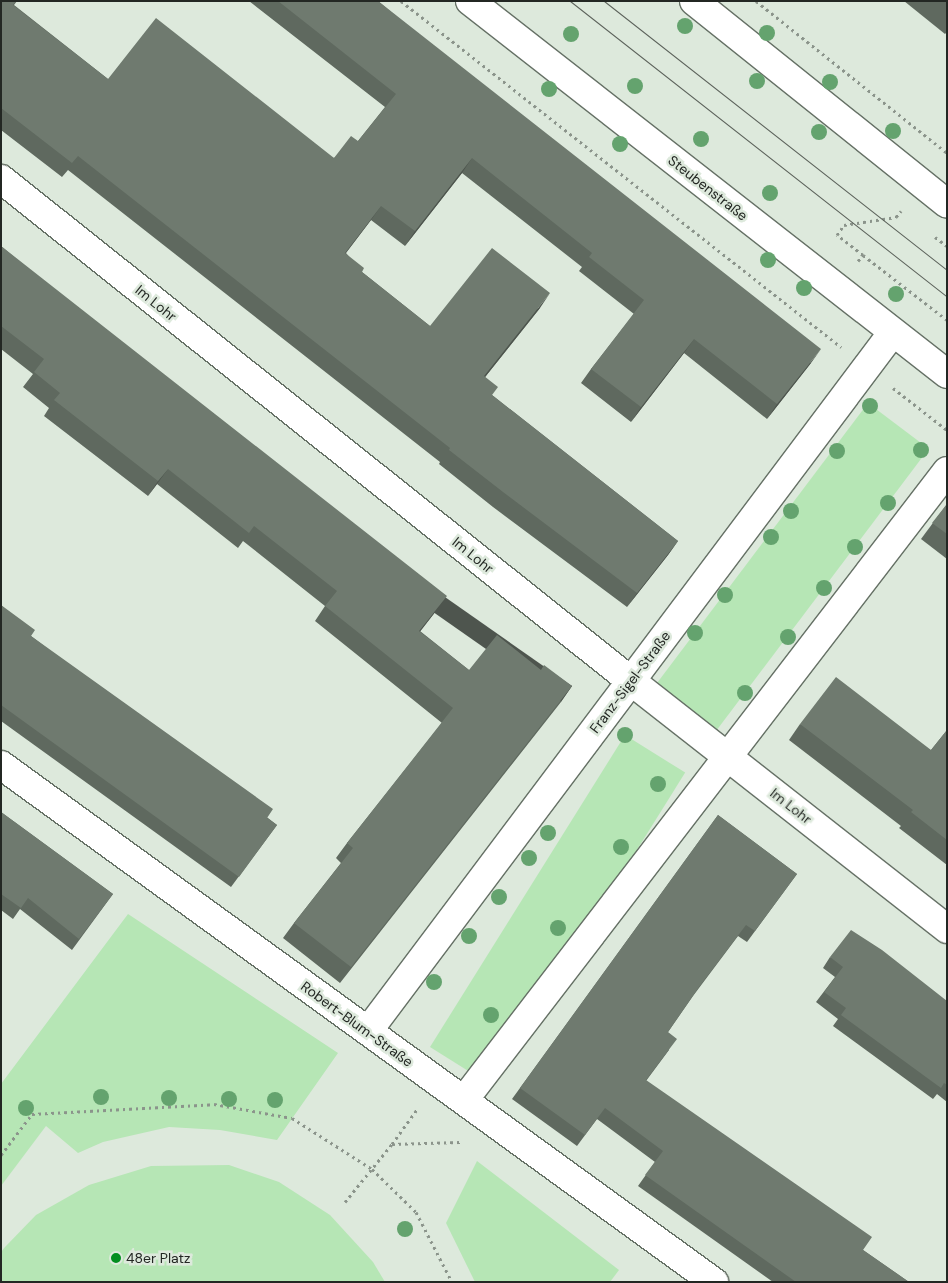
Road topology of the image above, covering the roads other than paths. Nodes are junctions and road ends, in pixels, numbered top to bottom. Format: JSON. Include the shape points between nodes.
{"nodes":[{"id":1,"x":470,"y":1,"type":"edge"},
{"id":2,"x":694,"y":1,"type":"edge"},
{"id":3,"x":1,"y":179,"type":"edge"},
{"id":4,"x":947,"y":204,"type":"edge"},
{"id":5,"x":893,"y":332,"type":"junction"},
{"id":6,"x":947,"y":374,"type":"edge"},
{"id":7,"x":947,"y":471,"type":"edge"},
{"id":8,"x":631,"y":681,"type":"junction"},
{"id":9,"x":728,"y":756,"type":"junction"},
{"id":10,"x":1,"y":765,"type":"edge"},
{"id":11,"x":947,"y":929,"type":"edge"},
{"id":12,"x":368,"y":1031,"type":"junction"},
{"id":13,"x":464,"y":1100,"type":"junction"},
{"id":14,"x":714,"y":1282,"type":"edge"}],
"edges":[{"from":1,"to":5,"type":"street","name":"Steubenstraße"},
{"from":2,"to":4,"type":"street"},
{"from":3,"to":8,"type":"street","name":"Im Lohr"},
{"from":5,"to":6,"type":"street","name":"Steubenstraße"},
{"from":5,"to":8,"type":"street","name":"Franz-Sigel-Straße"},
{"from":7,"to":9,"type":"street"},
{"from":8,"to":9,"type":"street","name":"Im Lohr"},
{"from":8,"to":12,"type":"street","name":"Franz-Sigel-Straße"},
{"from":9,"to":11,"type":"street","name":"Im Lohr"},
{"from":9,"to":13,"type":"street"},
{"from":10,"to":12,"type":"street","name":"Robert-Blum-Straße"},
{"from":12,"to":13,"type":"street","name":"Robert-Blum-Straße"},
{"from":13,"to":14,"type":"street","name":"Robert-Blum-Straße"}]}
